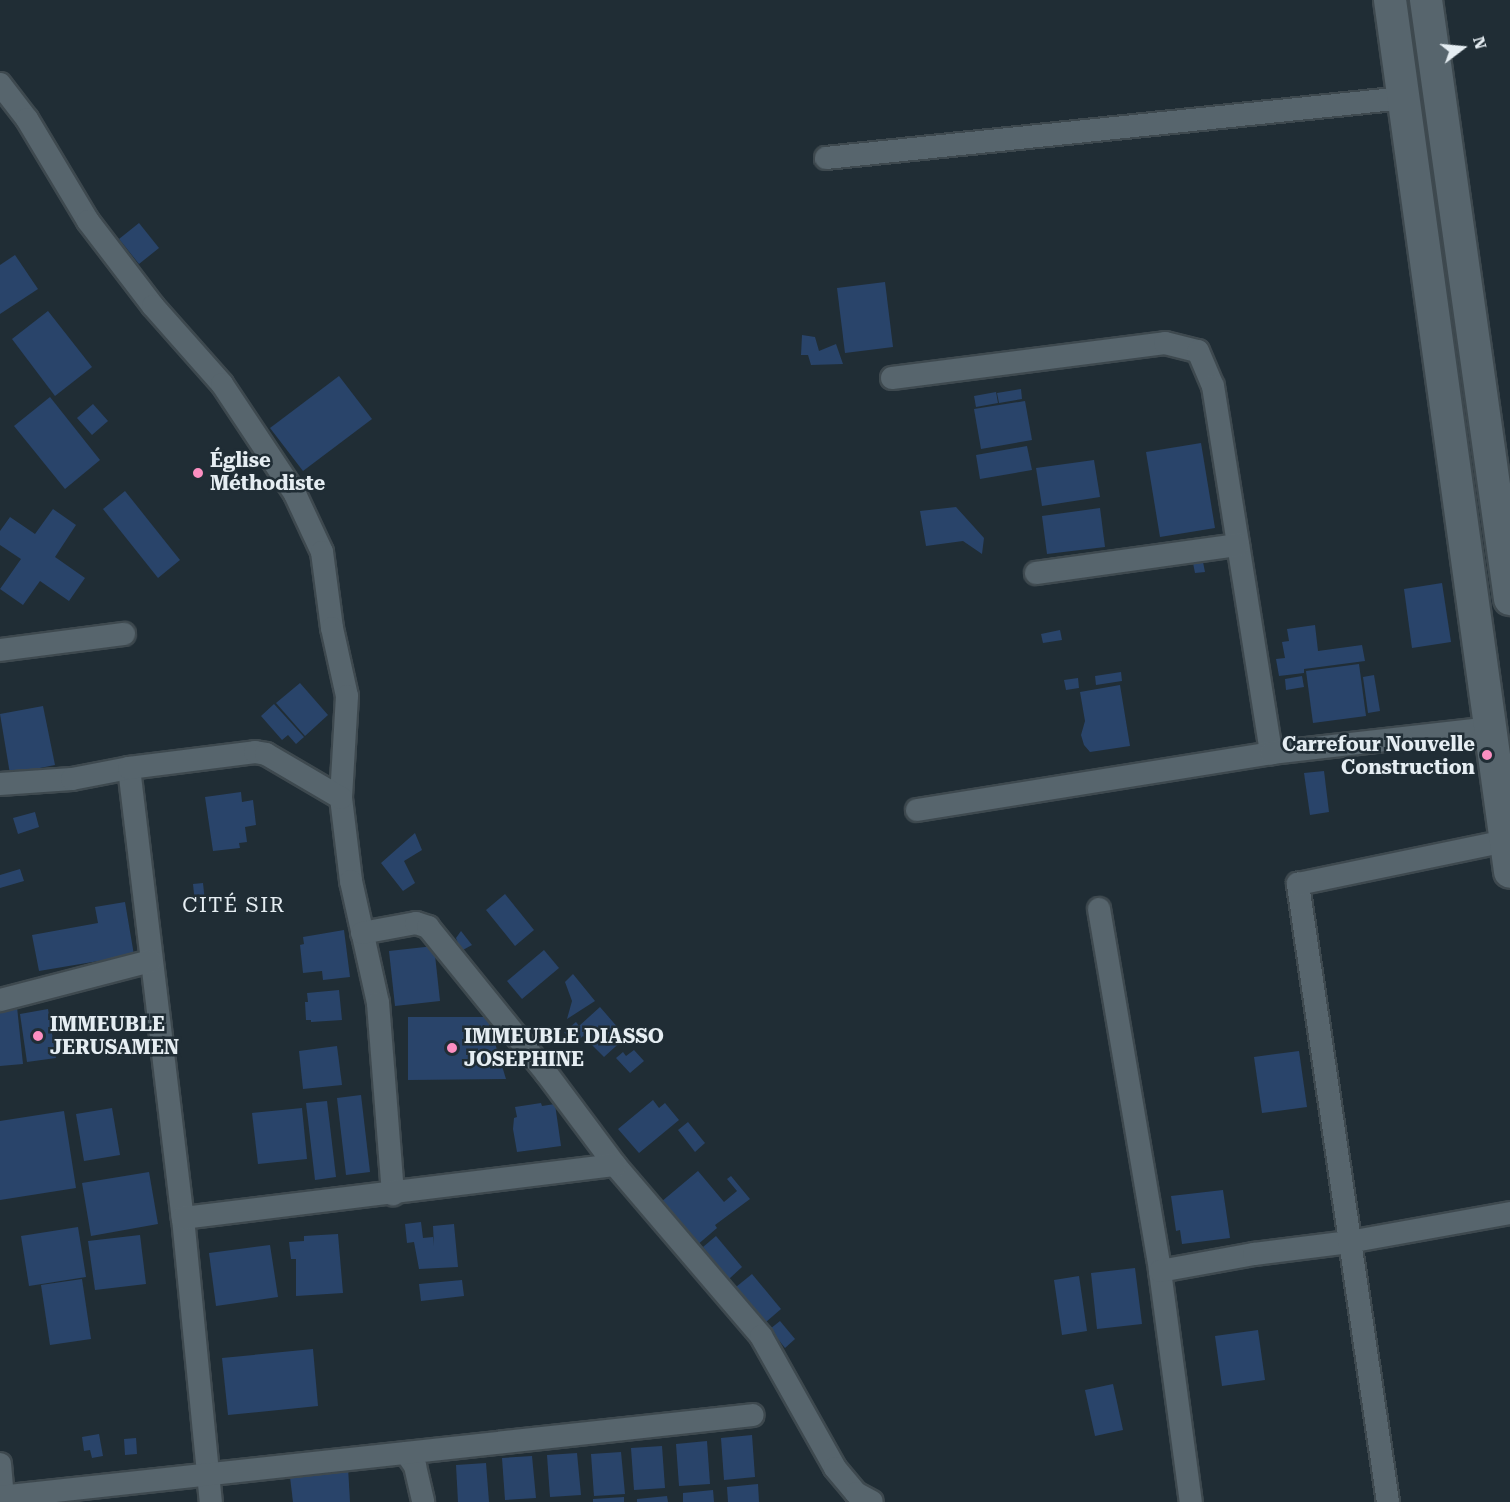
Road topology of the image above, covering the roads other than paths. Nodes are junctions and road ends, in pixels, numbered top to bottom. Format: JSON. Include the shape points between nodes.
{"nodes":[{"id":1,"x":1390,"y":0,"type":"edge"},
{"id":2,"x":1426,"y":0,"type":"edge"},
{"id":3,"x":0,"y":84,"type":"edge"},
{"id":4,"x":1404,"y":98,"type":"junction"},
{"id":5,"x":826,"y":158,"type":"dead end"},
{"id":6,"x":892,"y":378,"type":"dead end"},
{"id":7,"x":1238,"y":545,"type":"junction"},
{"id":8,"x":1036,"y":573,"type":"dead end"},
{"id":9,"x":1510,"y":599,"type":"edge"},
{"id":10,"x":124,"y":634,"type":"dead end"},
{"id":11,"x":0,"y":650,"type":"edge"},
{"id":12,"x":1492,"y":728,"type":"junction"},
{"id":13,"x":1271,"y":753,"type":"junction"},
{"id":14,"x":129,"y":768,"type":"junction"},
{"id":15,"x":0,"y":784,"type":"edge"},
{"id":16,"x":340,"y":798,"type":"junction"},
{"id":17,"x":916,"y":810,"type":"dead end"},
{"id":18,"x":1508,"y":841,"type":"edge"},
{"id":19,"x":1510,"y":872,"type":"edge"},
{"id":20,"x":1099,"y":909,"type":"dead end"},
{"id":21,"x":362,"y":933,"type":"junction"},
{"id":22,"x":151,"y":961,"type":"junction"},
{"id":23,"x":0,"y":1000,"type":"edge"},
{"id":24,"x":615,"y":1165,"type":"junction"},
{"id":25,"x":393,"y":1194,"type":"junction"},
{"id":26,"x":1510,"y":1213,"type":"edge"},
{"id":27,"x":183,"y":1218,"type":"junction"},
{"id":28,"x":1348,"y":1242,"type":"junction"},
{"id":29,"x":1160,"y":1271,"type":"junction"},
{"id":30,"x":753,"y":1415,"type":"dead end"},
{"id":31,"x":406,"y":1453,"type":"junction"},
{"id":32,"x":0,"y":1464,"type":"edge"},
{"id":33,"x":209,"y":1474,"type":"junction"},
{"id":34,"x":2,"y":1497,"type":"edge"},
{"id":35,"x":211,"y":1502,"type":"edge"},
{"id":36,"x":423,"y":1502,"type":"edge"},
{"id":37,"x":872,"y":1502,"type":"edge"},
{"id":38,"x":1191,"y":1502,"type":"edge"},
{"id":39,"x":1388,"y":1502,"type":"edge"}],
"edges":[{"from":1,"to":4,"type":"main road"},
{"from":2,"to":9,"type":"main road"},
{"from":3,"to":16,"type":"street","via":[[27,118],[88,221],[153,306],[222,384],[296,494],[322,552],[332,628],[347,696]]},
{"from":4,"to":5,"type":"street"},
{"from":4,"to":12,"type":"main road"},
{"from":6,"to":7,"type":"street","via":[[1165,343],[1198,351],[1213,386]]},
{"from":7,"to":8,"type":"street"},
{"from":7,"to":13,"type":"street"},
{"from":10,"to":11,"type":"street"},
{"from":12,"to":13,"type":"street"},
{"from":12,"to":18,"type":"main road"},
{"from":13,"to":17,"type":"street"},
{"from":14,"to":15,"type":"street","via":[[72,779]]},
{"from":14,"to":16,"type":"street","via":[[255,752],[266,754]]},
{"from":14,"to":22,"type":"street"},
{"from":16,"to":21,"type":"street"},
{"from":18,"to":19,"type":"main road"},
{"from":18,"to":28,"type":"street","via":[[1298,884]]},
{"from":20,"to":29,"type":"street"},
{"from":21,"to":24,"type":"street","via":[[416,923],[428,927]]},
{"from":21,"to":25,"type":"street","via":[[378,1003]]},
{"from":22,"to":23,"type":"street"},
{"from":22,"to":27,"type":"street"},
{"from":24,"to":25,"type":"street"},
{"from":24,"to":37,"type":"street","via":[[761,1336],[835,1468],[856,1493]]},
{"from":25,"to":27,"type":"street"},
{"from":26,"to":28,"type":"street"},
{"from":27,"to":33,"type":"street"},
{"from":28,"to":29,"type":"street"},
{"from":28,"to":39,"type":"street"},
{"from":29,"to":38,"type":"street"},
{"from":30,"to":31,"type":"street"},
{"from":31,"to":33,"type":"street"},
{"from":31,"to":36,"type":"street","via":[[415,1466]]},
{"from":32,"to":34,"type":"street"},
{"from":33,"to":34,"type":"street"},
{"from":33,"to":35,"type":"street"}]}
